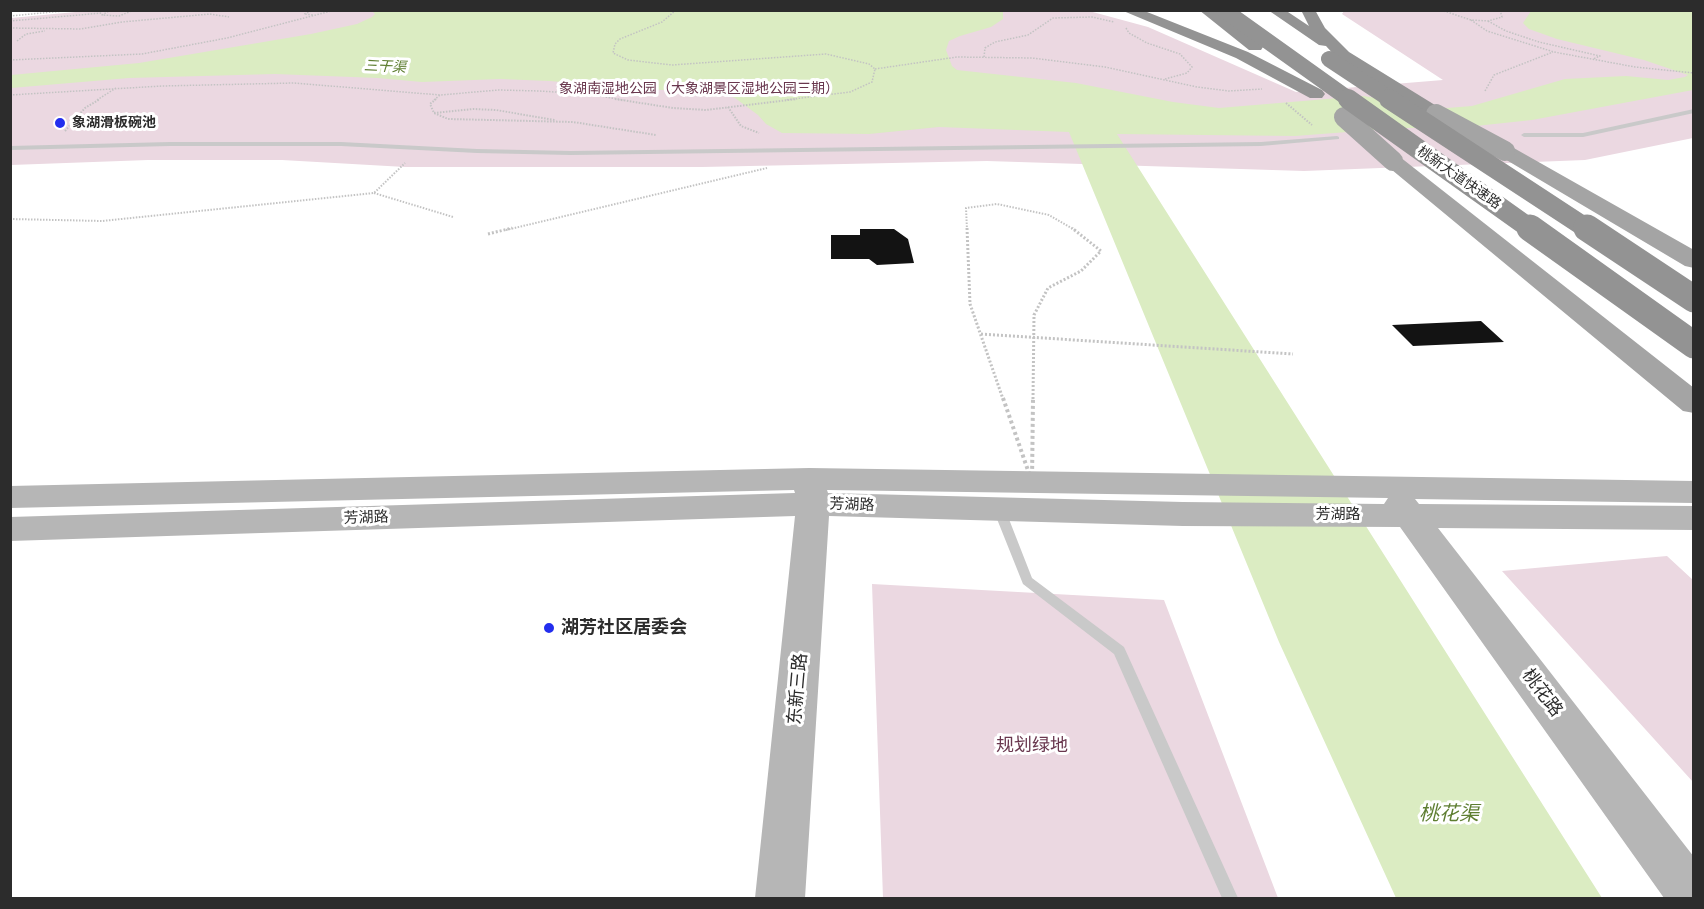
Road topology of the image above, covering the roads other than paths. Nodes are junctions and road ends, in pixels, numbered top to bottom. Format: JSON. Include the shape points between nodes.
{"nodes":[{"id":1,"x":1128,"y":10,"type":"edge"},
{"id":2,"x":1206,"y":10,"type":"edge"},
{"id":3,"x":1224,"y":10,"type":"edge"},
{"id":4,"x":1254,"y":10,"type":"edge"},
{"id":5,"x":1275,"y":10,"type":"edge"},
{"id":6,"x":1308,"y":10,"type":"edge"},
{"id":7,"x":1343,"y":55,"type":"junction"},
{"id":8,"x":1316,"y":94,"type":"junction"},
{"id":9,"x":1694,"y":111,"type":"edge"},
{"id":10,"x":1436,"y":114,"type":"junction"},
{"id":11,"x":1336,"y":131,"type":"junction"},
{"id":12,"x":1524,"y":135,"type":"dead end"},
{"id":13,"x":10,"y":148,"type":"edge"},
{"id":14,"x":1694,"y":261,"type":"edge"},
{"id":15,"x":1693,"y":298,"type":"edge"},
{"id":16,"x":1630,"y":300,"type":"junction"},
{"id":17,"x":1694,"y":345,"type":"edge"},
{"id":18,"x":1694,"y":404,"type":"edge"},
{"id":19,"x":811,"y":491,"type":"junction"},
{"id":20,"x":1694,"y":492,"type":"edge"},
{"id":21,"x":10,"y":497,"type":"edge"},
{"id":22,"x":1381,"y":501,"type":"junction"},
{"id":23,"x":999,"y":509,"type":"junction"},
{"id":24,"x":1694,"y":518,"type":"edge"},
{"id":25,"x":10,"y":529,"type":"edge"},
{"id":26,"x":780,"y":898,"type":"edge"},
{"id":27,"x":1230,"y":898,"type":"edge"},
{"id":28,"x":1694,"y":898,"type":"edge"}],
"edges":[{"from":1,"to":8,"type":"highway","via":[[1242,55]]},
{"from":2,"to":8,"type":"highway"},
{"from":3,"to":16,"type":"highway","name":"桃新大道快速路","bridge":true},
{"from":4,"to":15,"type":"highway","name":"桃新大道快速路","bridge":true},
{"from":5,"to":7,"type":"highway"},
{"from":6,"to":7,"type":"highway","via":[[1319,30]]},
{"from":7,"to":10,"type":"highway"},
{"from":8,"to":11,"type":"highway"},
{"from":9,"to":12,"type":"lane","via":[[1583,135]]},
{"from":10,"to":14,"type":"main road","bridge":true},
{"from":10,"to":15,"type":"highway","bridge":true},
{"from":11,"to":13,"type":"lane","via":[[1261,144],[675,152],[560,153],[340,144]]},
{"from":11,"to":16,"type":"highway","bridge":true},
{"from":11,"to":18,"type":"main road","bridge":true,"via":[[1393,160]]},
{"from":16,"to":17,"type":"highway","name":"桃新大道快速路","bridge":true},
{"from":19,"to":21,"type":"street","name":"芳湖路"},
{"from":19,"to":22,"type":"street","name":"芳湖路","via":[[1032,483],[1166,484]]},
{"from":19,"to":23,"type":"street","name":"芳湖路"},
{"from":19,"to":25,"type":"street","name":"芳湖路"},
{"from":19,"to":26,"type":"street","name":"东新三路"},
{"from":20,"to":22,"type":"street","name":"芳湖路"},
{"from":22,"to":23,"type":"street","name":"芳湖路","via":[[1183,514]]},
{"from":22,"to":24,"type":"street","name":"芳湖路"},
{"from":22,"to":28,"type":"street","name":"桃花路"},
{"from":23,"to":27,"type":"lane","via":[[1027,581],[1119,651]]}]}
